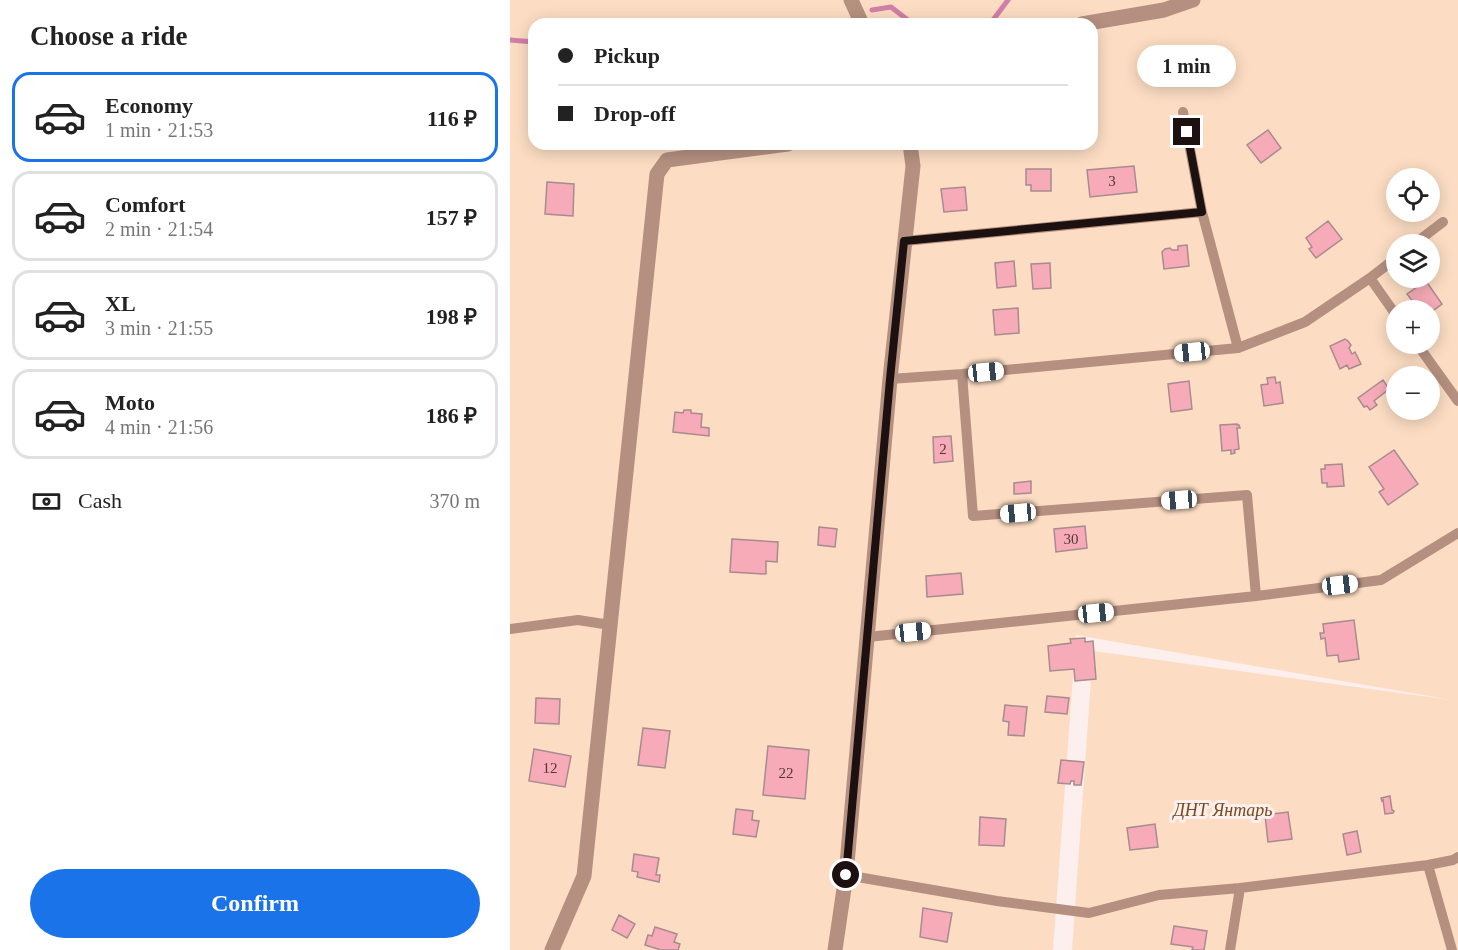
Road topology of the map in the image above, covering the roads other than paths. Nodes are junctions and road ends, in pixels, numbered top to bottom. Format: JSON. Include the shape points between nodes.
{"nodes":[{"id":1,"x":851,"y":0,"type":"edge"},
{"id":2,"x":1193,"y":0,"type":"edge"},
{"id":3,"x":859,"y":18,"type":"edge"},
{"id":4,"x":1098,"y":21,"type":"edge"},
{"id":5,"x":1183,"y":112,"type":"dead end"},
{"id":6,"x":743,"y":150,"type":"edge"},
{"id":7,"x":911,"y":150,"type":"edge"},
{"id":8,"x":1202,"y":212,"type":"junction"},
{"id":9,"x":1443,"y":222,"type":"dead end"},
{"id":10,"x":1427,"y":234,"type":"edge"},
{"id":11,"x":904,"y":241,"type":"junction"},
{"id":12,"x":1386,"y":266,"type":"edge"},
{"id":13,"x":1370,"y":278,"type":"junction"},
{"id":14,"x":1386,"y":301,"type":"edge"},
{"id":15,"x":1238,"y":348,"type":"junction"},
{"id":16,"x":1424,"y":354,"type":"edge"},
{"id":17,"x":963,"y":374,"type":"junction"},
{"id":18,"x":890,"y":379,"type":"junction"},
{"id":19,"x":1458,"y":401,"type":"edge"},
{"id":20,"x":1458,"y":533,"type":"edge"},
{"id":21,"x":1256,"y":596,"type":"junction"},
{"id":22,"x":610,"y":625,"type":"junction"},
{"id":23,"x":510,"y":629,"type":"edge"},
{"id":24,"x":868,"y":637,"type":"junction"},
{"id":25,"x":1458,"y":857,"type":"edge"},
{"id":26,"x":1428,"y":865,"type":"junction"},
{"id":27,"x":846,"y":875,"type":"junction"},
{"id":28,"x":1240,"y":888,"type":"junction"},
{"id":29,"x":552,"y":950,"type":"edge"},
{"id":30,"x":835,"y":950,"type":"edge"},
{"id":31,"x":1230,"y":950,"type":"edge"},
{"id":32,"x":1452,"y":950,"type":"edge"}],
"edges":[{"from":1,"to":3,"type":"street"},
{"from":2,"to":4,"type":"street","via":[[1164,10]]},
{"from":5,"to":8,"type":"lane"},
{"from":6,"to":22,"type":"street","via":[[667,160],[657,174]]},
{"from":7,"to":11,"type":"street","via":[[913,166]]},
{"from":8,"to":11,"type":"lane"},
{"from":8,"to":15,"type":"lane"},
{"from":9,"to":10,"type":"lane"},
{"from":11,"to":18,"type":"street"},
{"from":12,"to":13,"type":"lane"},
{"from":13,"to":14,"type":"lane"},
{"from":13,"to":15,"type":"lane","via":[[1305,322]]},
{"from":15,"to":17,"type":"lane"},
{"from":16,"to":19,"type":"lane"},
{"from":17,"to":18,"type":"lane"},
{"from":17,"to":21,"type":"lane","via":[[973,516],[1247,495]]},
{"from":18,"to":24,"type":"street"},
{"from":20,"to":21,"type":"lane","via":[[1381,580]]},
{"from":21,"to":24,"type":"lane"},
{"from":22,"to":23,"type":"lane","via":[[578,620]]},
{"from":22,"to":29,"type":"street","via":[[584,876]]},
{"from":24,"to":27,"type":"street"},
{"from":25,"to":26,"type":"lane"},
{"from":26,"to":28,"type":"lane"},
{"from":26,"to":32,"type":"lane"},
{"from":27,"to":28,"type":"lane","via":[[1089,913],[1159,895]]},
{"from":27,"to":30,"type":"street"},
{"from":28,"to":31,"type":"lane"}]}
